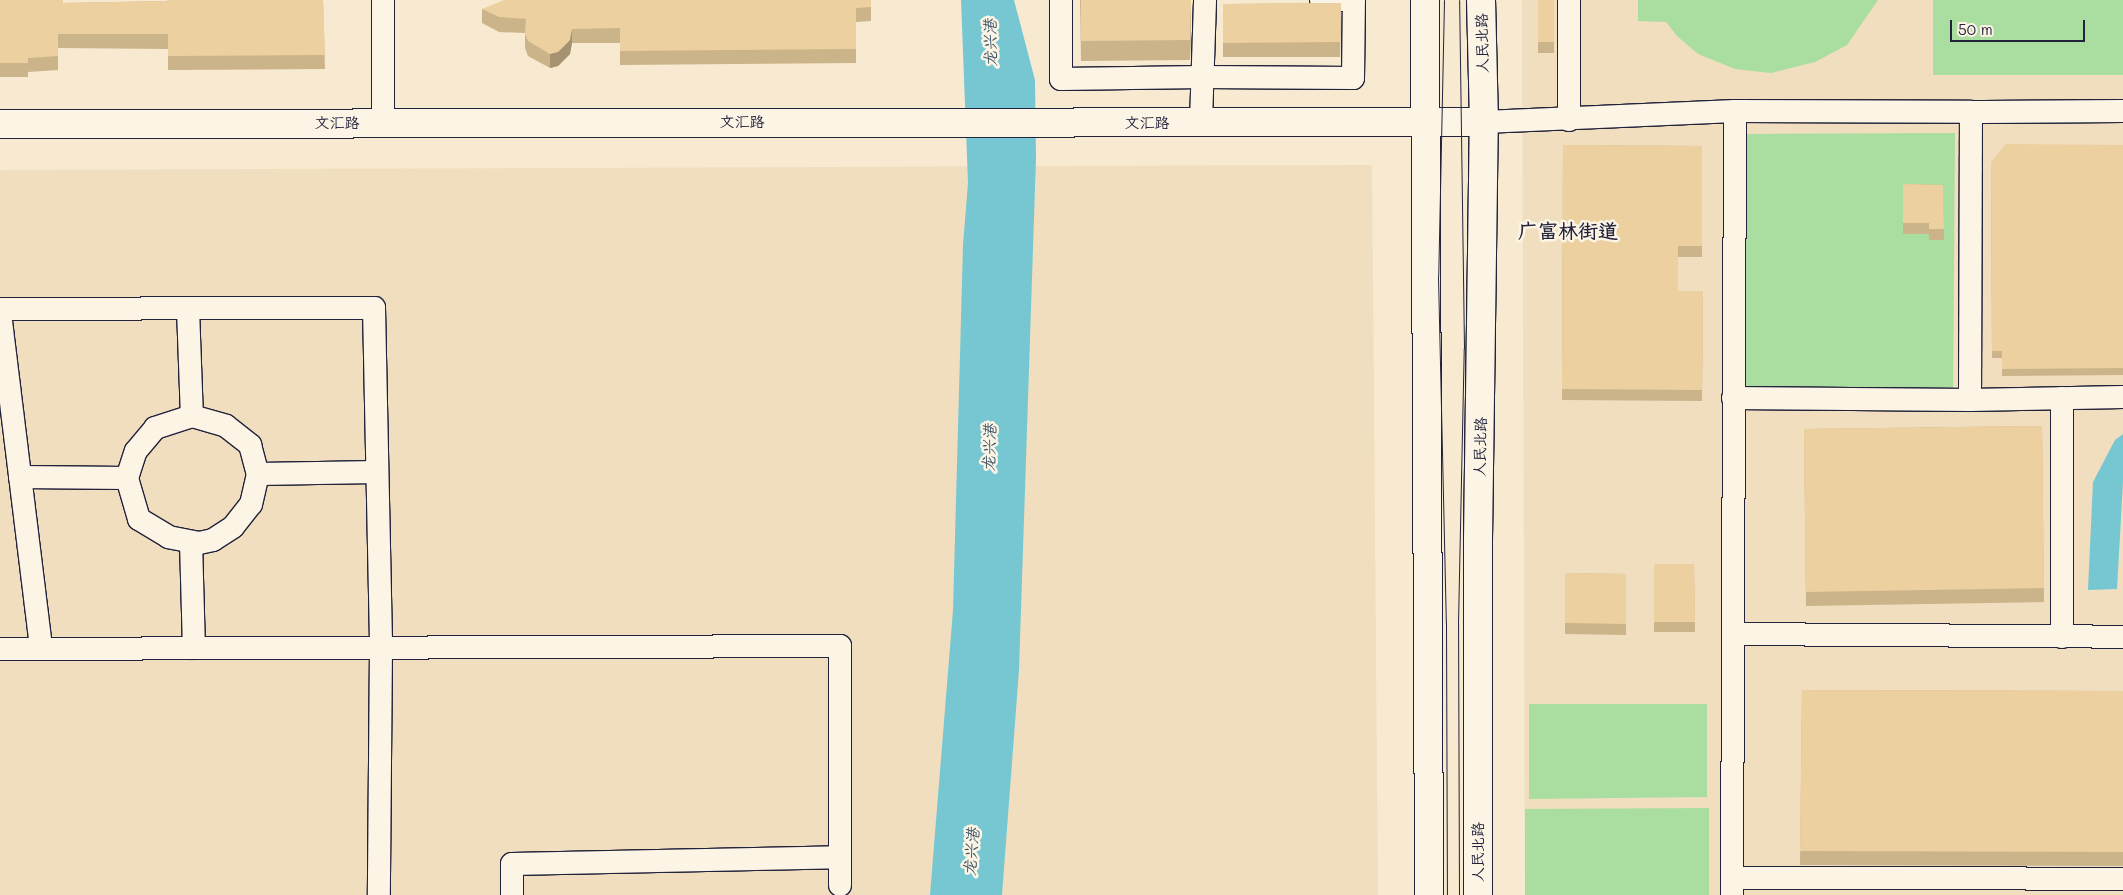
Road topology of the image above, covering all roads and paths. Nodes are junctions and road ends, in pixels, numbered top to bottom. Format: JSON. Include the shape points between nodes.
{"nodes":[{"id":1,"x":383,"y":0,"type":"edge"},
{"id":2,"x":1061,"y":0,"type":"edge"},
{"id":3,"x":1205,"y":0,"type":"edge"},
{"id":4,"x":1321,"y":0,"type":"edge"},
{"id":5,"x":1354,"y":0,"type":"edge"},
{"id":6,"x":1425,"y":0,"type":"edge"},
{"id":7,"x":1481,"y":0,"type":"edge"},
{"id":8,"x":1569,"y":0,"type":"edge"},
{"id":9,"x":1203,"y":77,"type":"junction"},
{"id":10,"x":1735,"y":111,"type":"junction"},
{"id":11,"x":2123,"y":111,"type":"edge"},
{"id":12,"x":1971,"y":112,"type":"junction"},
{"id":13,"x":1569,"y":120,"type":"junction"},
{"id":14,"x":1426,"y":121,"type":"junction"},
{"id":15,"x":1201,"y":122,"type":"junction"},
{"id":16,"x":1484,"y":122,"type":"junction"},
{"id":17,"x":383,"y":123,"type":"junction"},
{"id":18,"x":0,"y":124,"type":"edge"},
{"id":19,"x":0,"y":309,"type":"edge"},
{"id":20,"x":188,"y":309,"type":"junction"},
{"id":21,"x":0,"y":313,"type":"edge"},
{"id":22,"x":1733,"y":398,"type":"junction"},
{"id":23,"x":2062,"y":398,"type":"junction"},
{"id":24,"x":2123,"y":398,"type":"edge"},
{"id":25,"x":1970,"y":400,"type":"junction"},
{"id":26,"x":192,"y":416,"type":"junction"},
{"id":27,"x":377,"y":472,"type":"junction"},
{"id":28,"x":258,"y":474,"type":"junction"},
{"id":29,"x":20,"y":477,"type":"junction"},
{"id":30,"x":127,"y":478,"type":"junction"},
{"id":31,"x":191,"y":542,"type":"junction"},
{"id":32,"x":1733,"y":634,"type":"junction"},
{"id":33,"x":2062,"y":637,"type":"junction"},
{"id":34,"x":2123,"y":637,"type":"edge"},
{"id":35,"x":194,"y":648,"type":"junction"},
{"id":36,"x":381,"y":648,"type":"junction"},
{"id":37,"x":0,"y":649,"type":"edge"},
{"id":38,"x":41,"y":649,"type":"junction"},
{"id":39,"x":840,"y":857,"type":"junction"},
{"id":40,"x":2123,"y":879,"type":"edge"},
{"id":41,"x":840,"y":885,"type":"dead end"},
{"id":42,"x":1732,"y":886,"type":"edge"},
{"id":43,"x":379,"y":895,"type":"edge"},
{"id":44,"x":512,"y":895,"type":"edge"},
{"id":45,"x":1429,"y":895,"type":"edge"},
{"id":46,"x":1478,"y":895,"type":"edge"}],
"edges":[{"from":1,"to":17,"type":"street"},
{"from":2,"to":9,"type":"street","via":[[1061,79]]},
{"from":3,"to":9,"type":"street"},
{"from":4,"to":5,"type":"street"},
{"from":5,"to":9,"type":"street","via":[[1352,78]]},
{"from":6,"to":14,"type":"main road"},
{"from":7,"to":16,"type":"main road","name":"人民北路"},
{"from":8,"to":13,"type":"street"},
{"from":9,"to":15,"type":"street"},
{"from":10,"to":12,"type":"street"},
{"from":10,"to":13,"type":"street"},
{"from":10,"to":22,"type":"street"},
{"from":11,"to":12,"type":"street"},
{"from":12,"to":25,"type":"street"},
{"from":13,"to":16,"type":"street"},
{"from":14,"to":15,"type":"main road","name":"文汇路"},
{"from":14,"to":16,"type":"main road","name":"文汇路"},
{"from":14,"to":45,"type":"main road"},
{"from":15,"to":17,"type":"main road","name":"文汇路"},
{"from":16,"to":46,"type":"main road","name":"人民北路","via":[[1478,539]]},
{"from":17,"to":18,"type":"main road","name":"文汇路"},
{"from":19,"to":20,"type":"street"},
{"from":20,"to":26,"type":"street"},
{"from":20,"to":27,"type":"street","via":[[374,308]]},
{"from":21,"to":29,"type":"street"},
{"from":22,"to":25,"type":"street"},
{"from":22,"to":32,"type":"street"},
{"from":23,"to":24,"type":"street"},
{"from":23,"to":25,"type":"street"},
{"from":23,"to":33,"type":"street"},
{"from":26,"to":28,"type":"street","via":[[226,426],[250,445]]},
{"from":26,"to":30,"type":"street","via":[[154,428],[136,451]]},
{"from":27,"to":28,"type":"street"},
{"from":27,"to":36,"type":"street"},
{"from":28,"to":31,"type":"street","via":[[251,504],[232,527],[213,540]]},
{"from":29,"to":30,"type":"street"},
{"from":29,"to":38,"type":"street"},
{"from":30,"to":31,"type":"street","via":[[139,519],[169,537]]},
{"from":31,"to":35,"type":"street"},
{"from":32,"to":33,"type":"street"},
{"from":32,"to":42,"type":"street"},
{"from":33,"to":34,"type":"street"},
{"from":35,"to":36,"type":"street"},
{"from":35,"to":38,"type":"street"},
{"from":36,"to":39,"type":"street","via":[[840,646]]},
{"from":36,"to":43,"type":"street"},
{"from":37,"to":38,"type":"street"},
{"from":39,"to":41,"type":"street"},
{"from":39,"to":44,"type":"street","via":[[512,864]]},
{"from":40,"to":42,"type":"street"}]}
